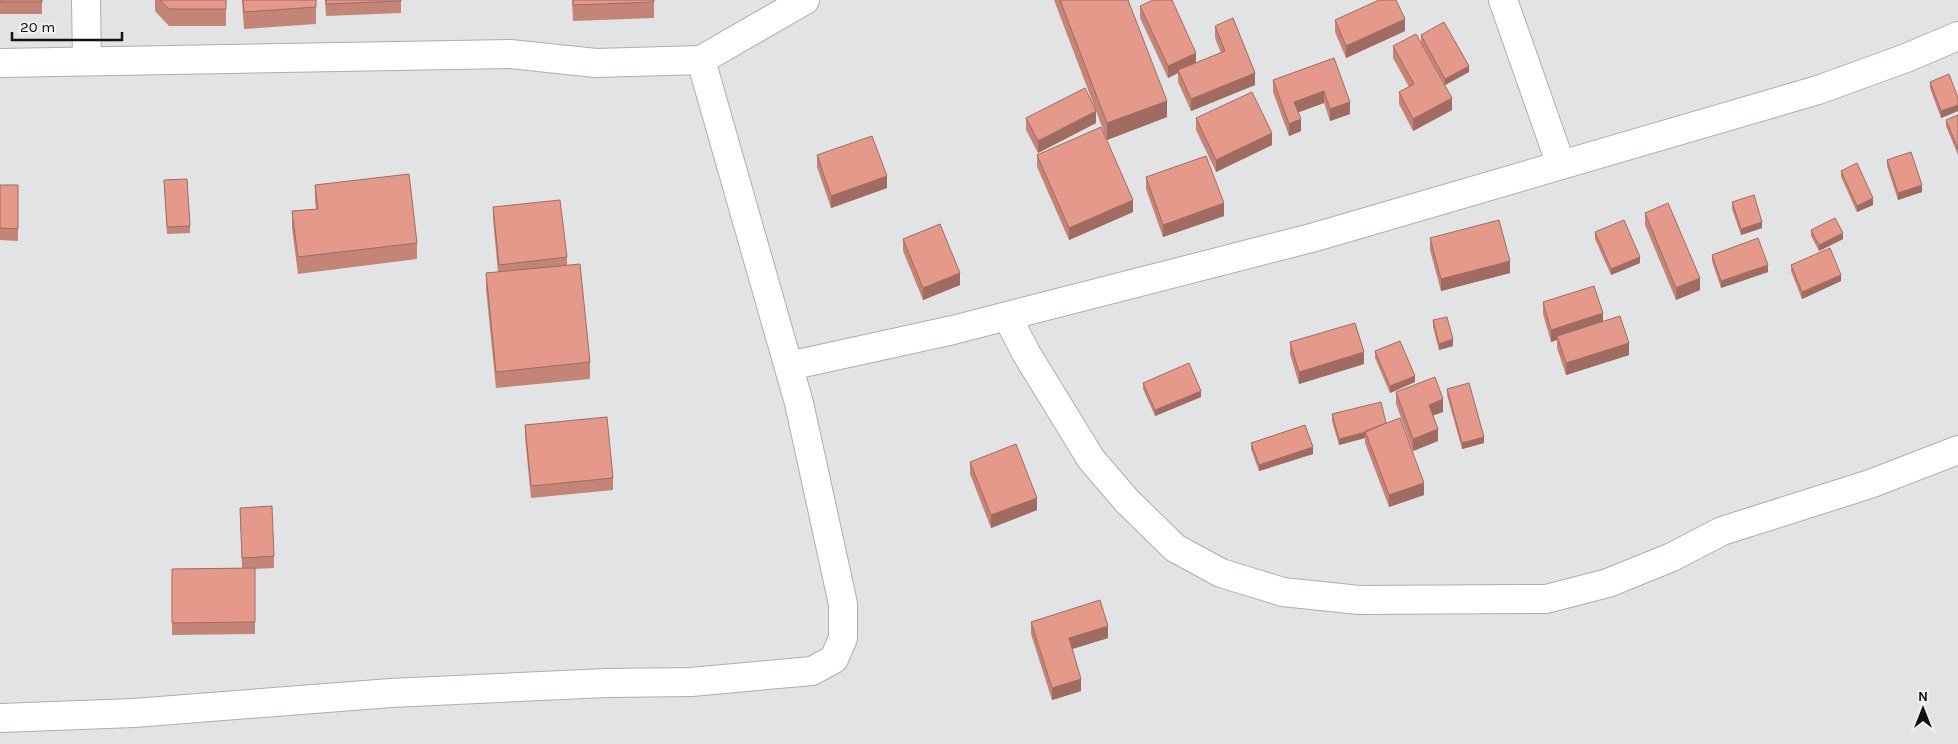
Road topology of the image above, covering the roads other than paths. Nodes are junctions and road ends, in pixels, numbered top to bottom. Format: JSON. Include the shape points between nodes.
{"nodes":[{"id":1,"x":86,"y":0,"type":"edge"},
{"id":2,"x":805,"y":0,"type":"edge"},
{"id":3,"x":1503,"y":0,"type":"edge"},
{"id":4,"x":1955,"y":43,"type":"edge"},
{"id":5,"x":86,"y":60,"type":"junction"},
{"id":6,"x":701,"y":60,"type":"junction"},
{"id":7,"x":0,"y":63,"type":"edge"},
{"id":8,"x":1561,"y":166,"type":"junction"},
{"id":9,"x":1007,"y":316,"type":"junction"},
{"id":10,"x":789,"y":366,"type":"junction"},
{"id":11,"x":1958,"y":450,"type":"edge"},
{"id":12,"x":0,"y":718,"type":"edge"}],
"edges":[{"from":1,"to":5,"type":"street"},
{"from":2,"to":6,"type":"street"},
{"from":3,"to":8,"type":"street"},
{"from":4,"to":8,"type":"street","via":[[1818,90]]},
{"from":5,"to":6,"type":"street","via":[[510,54],[596,63]]},
{"from":5,"to":7,"type":"street"},
{"from":6,"to":10,"type":"street"},
{"from":8,"to":9,"type":"street","via":[[1314,238]]},
{"from":9,"to":10,"type":"street"},
{"from":9,"to":11,"type":"street","via":[[1026,354],[1091,458],[1175,548],[1221,573],[1283,592],[1359,600],[1546,599],[1608,583],[1672,557],[1722,531],[1870,484]]},
{"from":10,"to":12,"type":"street","via":[[843,604],[843,638],[834,659],[812,671],[691,682],[391,693],[134,713]]}]}
